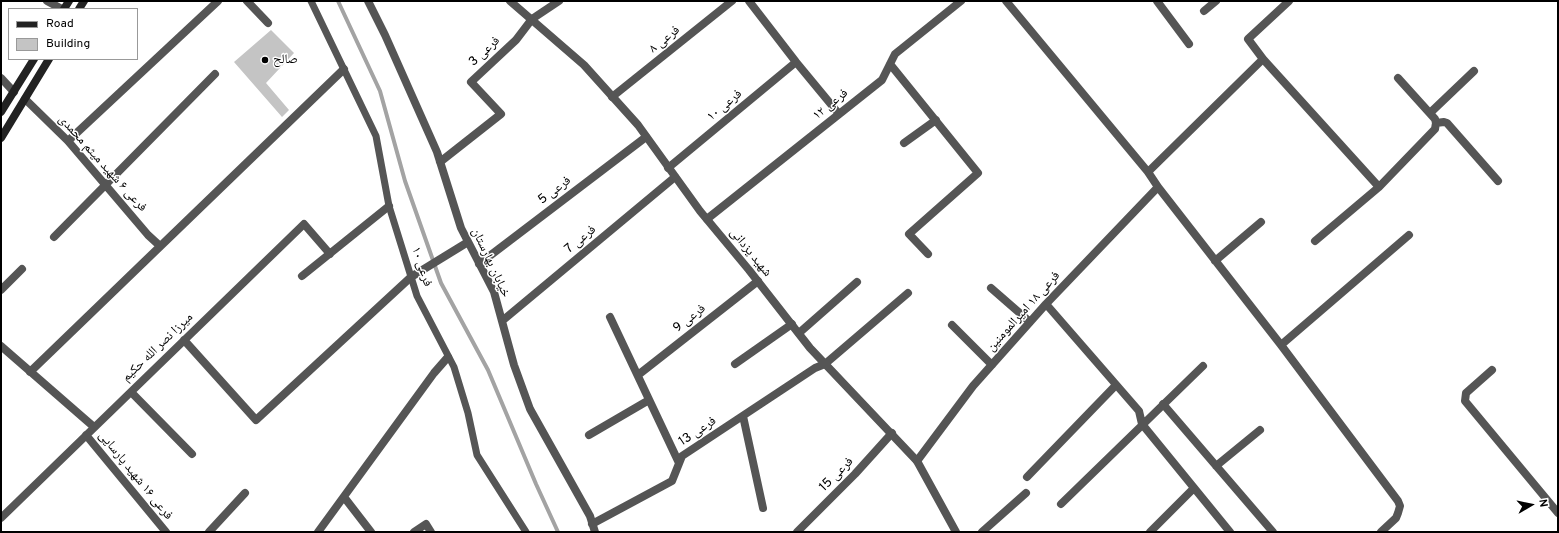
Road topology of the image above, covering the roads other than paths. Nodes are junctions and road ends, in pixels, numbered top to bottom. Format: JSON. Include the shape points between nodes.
{"nodes":[{"id":1,"x":47,"y":1,"type":"edge"},
{"id":2,"x":218,"y":1,"type":"edge"},
{"id":3,"x":247,"y":1,"type":"edge"},
{"id":4,"x":311,"y":1,"type":"edge"},
{"id":5,"x":368,"y":1,"type":"edge"},
{"id":6,"x":510,"y":1,"type":"edge"},
{"id":7,"x":559,"y":1,"type":"edge"},
{"id":8,"x":732,"y":1,"type":"edge"},
{"id":9,"x":750,"y":1,"type":"edge"},
{"id":10,"x":961,"y":1,"type":"edge"},
{"id":11,"x":1006,"y":1,"type":"edge"},
{"id":12,"x":1157,"y":1,"type":"edge"},
{"id":13,"x":1216,"y":1,"type":"edge"},
{"id":14,"x":1289,"y":1,"type":"edge"},
{"id":15,"x":61,"y":8,"type":"edge"},
{"id":16,"x":1204,"y":11,"type":"dead end"},
{"id":17,"x":532,"y":19,"type":"junction"},
{"id":18,"x":268,"y":23,"type":"dead end"},
{"id":19,"x":1189,"y":44,"type":"dead end"},
{"id":20,"x":1264,"y":59,"type":"junction"},
{"id":21,"x":33,"y":60,"type":"edge"},
{"id":22,"x":48,"y":60,"type":"edge"},
{"id":23,"x":796,"y":62,"type":"junction"},
{"id":24,"x":890,"y":64,"type":"junction"},
{"id":25,"x":344,"y":69,"type":"junction"},
{"id":26,"x":1474,"y":70,"type":"dead end"},
{"id":27,"x":215,"y":74,"type":"dead end"},
{"id":28,"x":1,"y":78,"type":"edge"},
{"id":29,"x":1398,"y":78,"type":"dead end"},
{"id":30,"x":14,"y":92,"type":"junction"},
{"id":31,"x":612,"y":97,"type":"junction"},
{"id":32,"x":25,"y":99,"type":"junction"},
{"id":33,"x":1,"y":112,"type":"edge"},
{"id":34,"x":1430,"y":113,"type":"junction"},
{"id":35,"x":839,"y":114,"type":"junction"},
{"id":36,"x":936,"y":120,"type":"junction"},
{"id":37,"x":1436,"y":123,"type":"junction"},
{"id":38,"x":646,"y":137,"type":"junction"},
{"id":39,"x":1,"y":138,"type":"edge"},
{"id":40,"x":68,"y":141,"type":"junction"},
{"id":41,"x":904,"y":143,"type":"dead end"},
{"id":42,"x":440,"y":162,"type":"junction"},
{"id":43,"x":668,"y":168,"type":"junction"},
{"id":44,"x":1148,"y":172,"type":"junction"},
{"id":45,"x":675,"y":177,"type":"junction"},
{"id":46,"x":1498,"y":181,"type":"dead end"},
{"id":47,"x":105,"y":185,"type":"junction"},
{"id":48,"x":1379,"y":186,"type":"junction"},
{"id":49,"x":1158,"y":187,"type":"junction"},
{"id":50,"x":389,"y":206,"type":"junction"},
{"id":51,"x":707,"y":220,"type":"junction"},
{"id":52,"x":1261,"y":222,"type":"dead end"},
{"id":53,"x":1409,"y":235,"type":"dead end"},
{"id":54,"x":54,"y":237,"type":"dead end"},
{"id":55,"x":1315,"y":241,"type":"dead end"},
{"id":56,"x":468,"y":242,"type":"junction"},
{"id":57,"x":160,"y":246,"type":"junction"},
{"id":58,"x":330,"y":254,"type":"junction"},
{"id":59,"x":928,"y":254,"type":"dead end"},
{"id":60,"x":1215,"y":261,"type":"junction"},
{"id":61,"x":479,"y":264,"type":"junction"},
{"id":62,"x":22,"y":269,"type":"dead end"},
{"id":63,"x":302,"y":276,"type":"dead end"},
{"id":64,"x":414,"y":276,"type":"junction"},
{"id":65,"x":758,"y":281,"type":"junction"},
{"id":66,"x":857,"y":282,"type":"dead end"},
{"id":67,"x":992,"y":288,"type":"dead end"},
{"id":68,"x":1,"y":290,"type":"edge"},
{"id":69,"x":908,"y":293,"type":"dead end"},
{"id":70,"x":1046,"y":304,"type":"junction"},
{"id":71,"x":610,"y":317,"type":"dead end"},
{"id":72,"x":502,"y":321,"type":"junction"},
{"id":73,"x":1030,"y":322,"type":"junction"},
{"id":74,"x":792,"y":324,"type":"junction"},
{"id":75,"x":952,"y":324,"type":"dead end"},
{"id":76,"x":799,"y":333,"type":"junction"},
{"id":77,"x":184,"y":340,"type":"junction"},
{"id":78,"x":1281,"y":345,"type":"junction"},
{"id":79,"x":1,"y":346,"type":"edge"},
{"id":80,"x":448,"y":357,"type":"junction"},
{"id":81,"x":735,"y":364,"type":"dead end"},
{"id":82,"x":825,"y":364,"type":"junction"},
{"id":83,"x":992,"y":365,"type":"junction"},
{"id":84,"x":1203,"y":366,"type":"dead end"},
{"id":85,"x":1492,"y":370,"type":"dead end"},
{"id":86,"x":30,"y":372,"type":"junction"},
{"id":87,"x":638,"y":375,"type":"junction"},
{"id":88,"x":1116,"y":385,"type":"junction"},
{"id":89,"x":131,"y":392,"type":"junction"},
{"id":90,"x":649,"y":400,"type":"junction"},
{"id":91,"x":1163,"y":404,"type":"junction"},
{"id":92,"x":743,"y":416,"type":"junction"},
{"id":93,"x":1142,"y":424,"type":"junction"},
{"id":94,"x":94,"y":428,"type":"junction"},
{"id":95,"x":1260,"y":430,"type":"dead end"},
{"id":96,"x":892,"y":434,"type":"junction"},
{"id":97,"x":86,"y":435,"type":"junction"},
{"id":98,"x":589,"y":435,"type":"dead end"},
{"id":99,"x":192,"y":454,"type":"dead end"},
{"id":100,"x":917,"y":460,"type":"junction"},
{"id":101,"x":679,"y":463,"type":"junction"},
{"id":102,"x":1216,"y":466,"type":"junction"},
{"id":103,"x":1028,"y":477,"type":"dead end"},
{"id":104,"x":1194,"y":488,"type":"junction"},
{"id":105,"x":1026,"y":492,"type":"dead end"},
{"id":106,"x":245,"y":493,"type":"dead end"},
{"id":107,"x":344,"y":497,"type":"junction"},
{"id":108,"x":1061,"y":504,"type":"dead end"},
{"id":109,"x":763,"y":508,"type":"dead end"},
{"id":110,"x":1558,"y":513,"type":"edge"},
{"id":111,"x":1,"y":518,"type":"edge"},
{"id":112,"x":594,"y":528,"type":"edge"},
{"id":113,"x":166,"y":532,"type":"edge"},
{"id":114,"x":209,"y":532,"type":"edge"},
{"id":115,"x":318,"y":532,"type":"edge"},
{"id":116,"x":371,"y":532,"type":"edge"},
{"id":117,"x":414,"y":532,"type":"edge"},
{"id":118,"x":431,"y":532,"type":"edge"},
{"id":119,"x":526,"y":532,"type":"edge"},
{"id":120,"x":797,"y":532,"type":"edge"},
{"id":121,"x":956,"y":532,"type":"edge"},
{"id":122,"x":982,"y":532,"type":"edge"},
{"id":123,"x":1150,"y":532,"type":"edge"},
{"id":124,"x":1229,"y":532,"type":"edge"},
{"id":125,"x":1273,"y":532,"type":"edge"},
{"id":126,"x":1381,"y":532,"type":"edge"}],
"edges":[{"from":1,"to":15,"type":"street"},
{"from":2,"to":40,"type":"street"},
{"from":3,"to":18,"type":"street"},
{"from":4,"to":25,"type":"lane","name":"فرعی ۱۰"},
{"from":5,"to":42,"type":"street","name":"خیابان بهارستان","via":[[402,72]]},
{"from":6,"to":17,"type":"street","name":"شهید یزدانی"},
{"from":7,"to":17,"type":"street"},
{"from":8,"to":31,"type":"street","name":"فرعی ۸"},
{"from":9,"to":23,"type":"street"},
{"from":10,"to":24,"type":"street","name":"فرعی ۱۲","via":[[895,54]]},
{"from":11,"to":44,"type":"street"},
{"from":12,"to":19,"type":"street"},
{"from":13,"to":16,"type":"street"},
{"from":14,"to":20,"type":"street","via":[[1248,39]]},
{"from":17,"to":31,"type":"street","name":"شهید یزدانی","via":[[584,65]]},
{"from":17,"to":42,"type":"street","name":"فرعی 3","via":[[516,40],[471,82],[500,114]]},
{"from":20,"to":44,"type":"street"},
{"from":20,"to":48,"type":"street"},
{"from":21,"to":30,"type":"main road"},
{"from":22,"to":32,"type":"main road"},
{"from":23,"to":35,"type":"street"},
{"from":23,"to":43,"type":"street","name":"فرعی ۱۰"},
{"from":24,"to":35,"type":"street","name":"فرعی ۱۲","via":[[882,80]]},
{"from":24,"to":36,"type":"street"},
{"from":25,"to":50,"type":"lane","name":"فرعی ۱۰","via":[[376,136]]},
{"from":25,"to":57,"type":"street"},
{"from":26,"to":34,"type":"street"},
{"from":27,"to":47,"type":"street"},
{"from":28,"to":30,"type":"street","name":"فرعی ۶ شهید میثم محمدی"},
{"from":29,"to":34,"type":"street"},
{"from":30,"to":32,"type":"street","name":"فرعی ۶ شهید میثم محمدی"},
{"from":30,"to":33,"type":"main road"},
{"from":31,"to":38,"type":"street","name":"شهید یزدانی"},
{"from":32,"to":39,"type":"main road"},
{"from":32,"to":40,"type":"street","name":"فرعی ۶ شهید میثم محمدی"},
{"from":34,"to":37,"type":"street"},
{"from":35,"to":51,"type":"street","name":"فرعی ۱۲"},
{"from":36,"to":41,"type":"street"},
{"from":36,"to":59,"type":"street","via":[[978,173],[909,234]]},
{"from":37,"to":46,"type":"street","via":[[1446,123]]},
{"from":37,"to":48,"type":"street","via":[[1435,129]]},
{"from":38,"to":43,"type":"street","name":"شهید یزدانی"},
{"from":38,"to":61,"type":"street","name":"فرعی 5"},
{"from":40,"to":47,"type":"street","name":"فرعی ۶ شهید میثم محمدی"},
{"from":42,"to":56,"type":"street","name":"خیابان بهارستان"},
{"from":43,"to":45,"type":"street","name":"شهید یزدانی"},
{"from":44,"to":49,"type":"street"},
{"from":45,"to":51,"type":"street","name":"شهید یزدانی"},
{"from":45,"to":72,"type":"street","name":"فرعی 7"},
{"from":47,"to":54,"type":"street"},
{"from":47,"to":57,"type":"street","name":"فرعی ۶ شهید میثم محمدی"},
{"from":48,"to":55,"type":"street"},
{"from":49,"to":60,"type":"street"},
{"from":49,"to":70,"type":"street","name":"فرعی ۱۸ امیرالمومنین"},
{"from":50,"to":58,"type":"street"},
{"from":50,"to":64,"type":"lane","name":"فرعی ۱۰"},
{"from":51,"to":65,"type":"street","name":"شهید یزدانی"},
{"from":52,"to":60,"type":"street"},
{"from":53,"to":78,"type":"street"},
{"from":56,"to":61,"type":"street","name":"خیابان بهارستان"},
{"from":56,"to":64,"type":"street"},
{"from":57,"to":86,"type":"street"},
{"from":58,"to":63,"type":"street"},
{"from":58,"to":77,"type":"street","name":"میرزا نصر الله حکیم","via":[[304,224]]},
{"from":60,"to":78,"type":"street"},
{"from":61,"to":72,"type":"street","name":"خیابان بهارستان","via":[[494,292]]},
{"from":62,"to":68,"type":"street"},
{"from":64,"to":77,"type":"street","via":[[256,420]]},
{"from":64,"to":80,"type":"lane","name":"فرعی ۱۰","via":[[417,296]]},
{"from":65,"to":74,"type":"street","name":"شهید یزدانی"},
{"from":65,"to":87,"type":"street","name":"فرعی 9"},
{"from":66,"to":76,"type":"street"},
{"from":67,"to":73,"type":"street"},
{"from":69,"to":82,"type":"street","name":"فرعی 13"},
{"from":70,"to":73,"type":"street","name":"فرعی ۱۸ امیرالمومنین"},
{"from":70,"to":88,"type":"street"},
{"from":71,"to":87,"type":"street"},
{"from":72,"to":112,"type":"street","name":"خیابان بهارستان","via":[[530,409],[590,516]]},
{"from":73,"to":83,"type":"street","name":"فرعی ۱۸ امیرالمومنین"},
{"from":74,"to":76,"type":"street","name":"شهید یزدانی"},
{"from":74,"to":81,"type":"street"},
{"from":75,"to":83,"type":"street"},
{"from":76,"to":82,"type":"street","name":"شهید یزدانی"},
{"from":77,"to":89,"type":"street","name":"میرزا نصر الله حکیم"},
{"from":78,"to":126,"type":"street","via":[[1398,501],[1400,506],[1396,518]]},
{"from":79,"to":86,"type":"street"},
{"from":80,"to":107,"type":"street","via":[[434,372]]},
{"from":80,"to":119,"type":"lane","name":"فرعی ۱۰","via":[[468,413],[477,455]]},
{"from":82,"to":92,"type":"street","name":"فرعی 13"},
{"from":82,"to":96,"type":"street","name":"شهید یزدانی"},
{"from":83,"to":100,"type":"street","name":"فرعی ۱۸ امیرالمومنین"},
{"from":84,"to":91,"type":"street"},
{"from":85,"to":110,"type":"street","via":[[1466,393],[1465,401]]},
{"from":86,"to":94,"type":"street"},
{"from":87,"to":90,"type":"street"},
{"from":88,"to":93,"type":"street","via":[[1139,411]]},
{"from":88,"to":103,"type":"street"},
{"from":89,"to":94,"type":"street","name":"میرزا نصر الله حکیم"},
{"from":89,"to":99,"type":"street"},
{"from":90,"to":98,"type":"street"},
{"from":90,"to":101,"type":"street"},
{"from":91,"to":93,"type":"street"},
{"from":91,"to":102,"type":"street"},
{"from":92,"to":101,"type":"street","name":"فرعی 13","via":[[682,456]]},
{"from":92,"to":109,"type":"street"},
{"from":93,"to":104,"type":"street"},
{"from":93,"to":108,"type":"street"},
{"from":94,"to":97,"type":"street","name":"میرزا نصر الله حکیم"},
{"from":95,"to":102,"type":"street"},
{"from":96,"to":100,"type":"street","name":"شهید یزدانی"},
{"from":96,"to":120,"type":"street","name":"فرعی 15"},
{"from":97,"to":111,"type":"street","name":"میرزا نصر الله حکیم"},
{"from":97,"to":113,"type":"street","name":"فرعی ۱۶ شهید پارسایی"},
{"from":100,"to":121,"type":"street","name":"شهید یزدانی"},
{"from":101,"to":112,"type":"street","name":"فرعی 13","via":[[672,481]]},
{"from":102,"to":125,"type":"street"},
{"from":104,"to":123,"type":"street"},
{"from":104,"to":124,"type":"street"},
{"from":105,"to":122,"type":"street"},
{"from":106,"to":114,"type":"street"},
{"from":107,"to":115,"type":"street"},
{"from":107,"to":116,"type":"street"},
{"from":117,"to":118,"type":"street","via":[[426,524]]}]}
